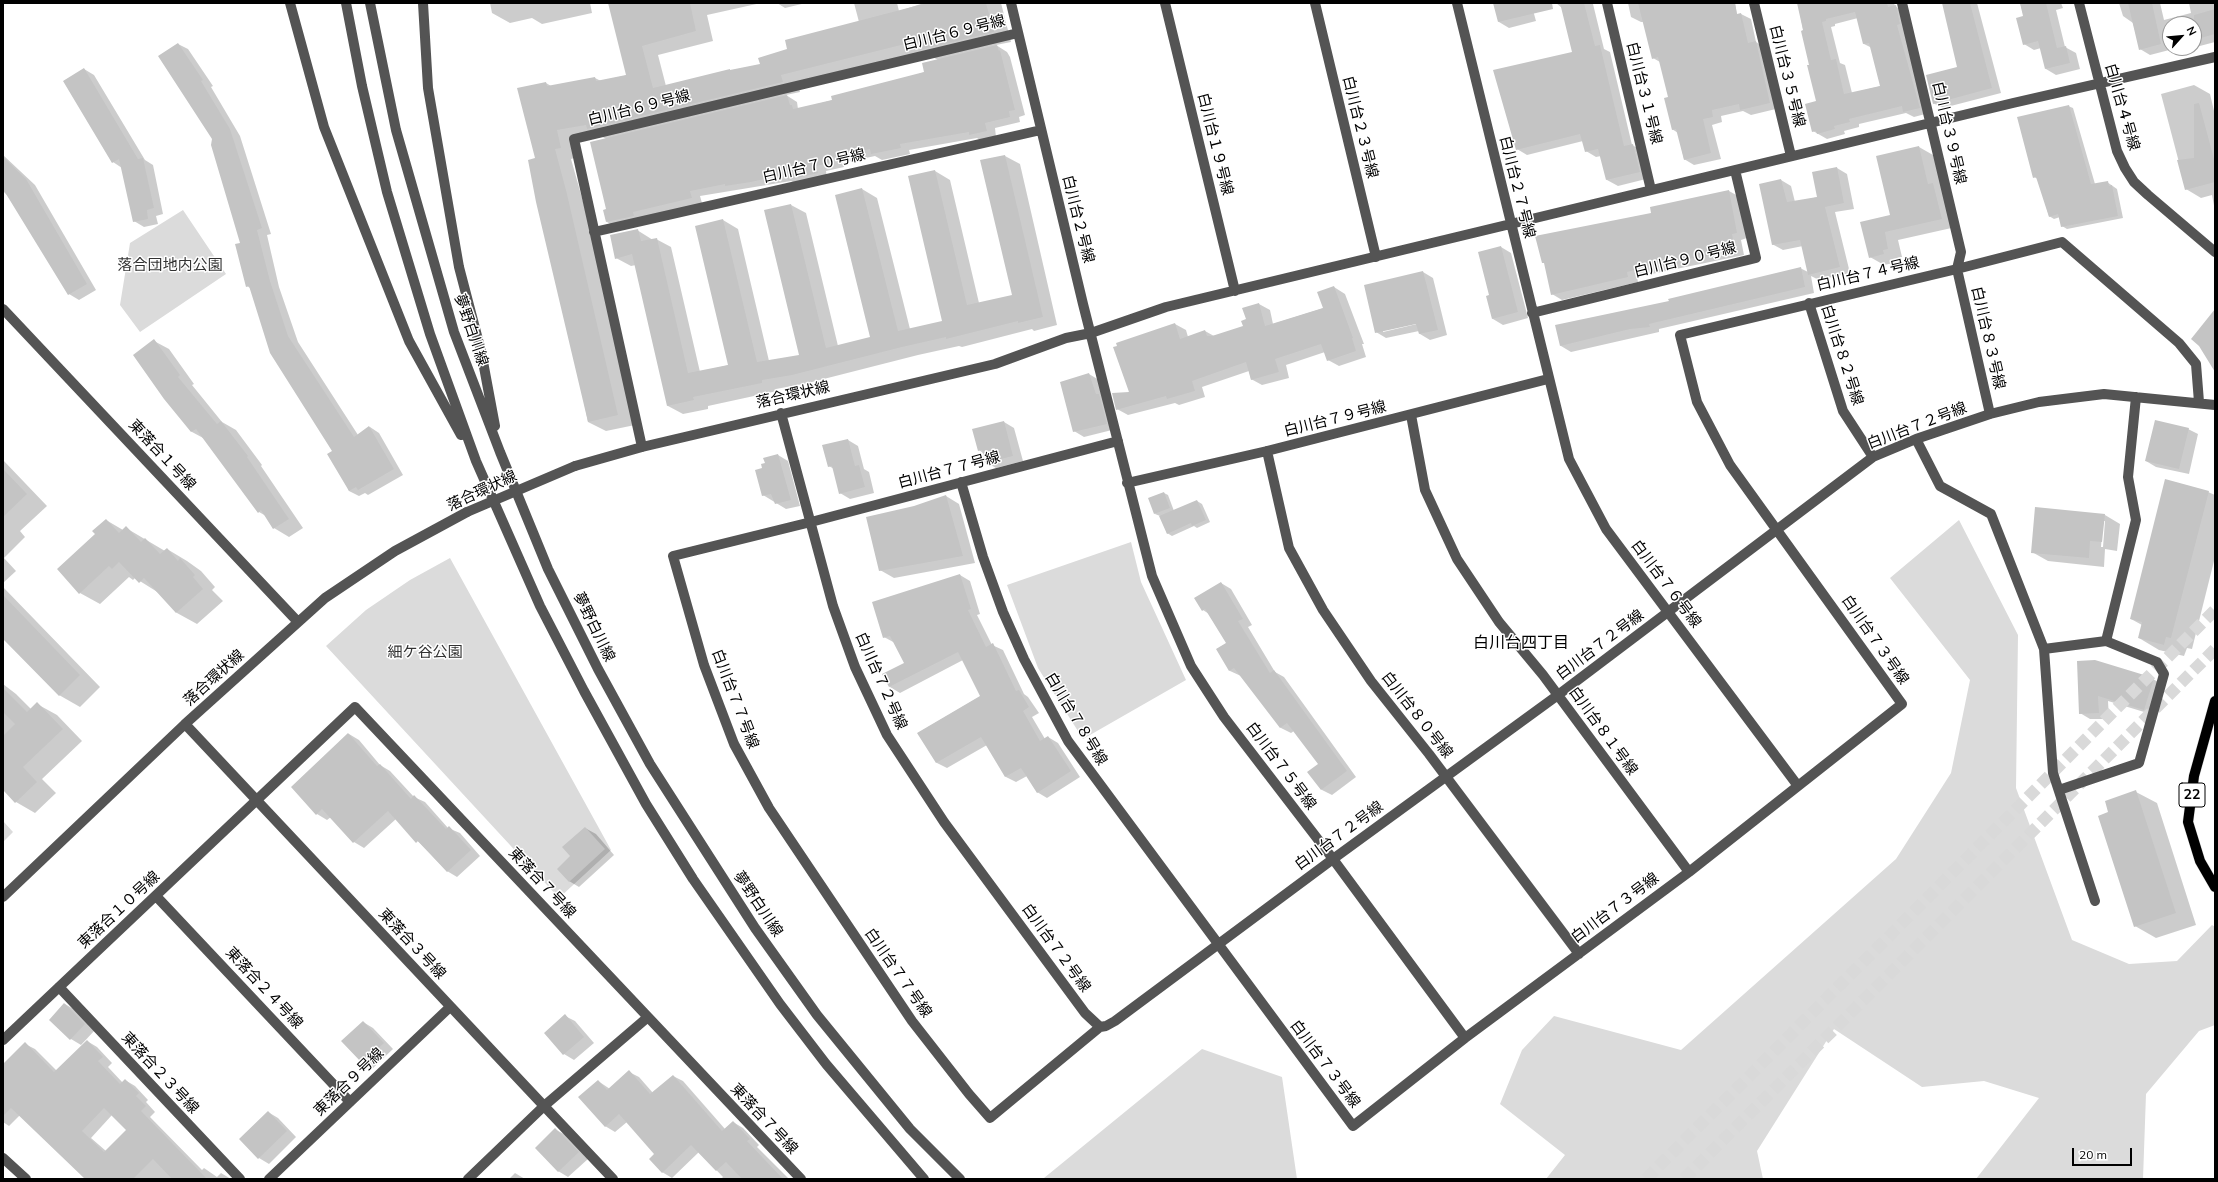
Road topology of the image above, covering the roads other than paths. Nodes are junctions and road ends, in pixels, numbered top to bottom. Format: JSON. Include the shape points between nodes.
{"nodes":[{"id":1,"x":290,"y":3,"type":"edge"},
{"id":2,"x":346,"y":3,"type":"edge"},
{"id":3,"x":370,"y":3,"type":"edge"},
{"id":4,"x":423,"y":3,"type":"edge"},
{"id":5,"x":1010,"y":3,"type":"edge"},
{"id":6,"x":1165,"y":3,"type":"edge"},
{"id":7,"x":1315,"y":3,"type":"edge"},
{"id":8,"x":1457,"y":3,"type":"edge"},
{"id":9,"x":1607,"y":3,"type":"edge"},
{"id":10,"x":1754,"y":3,"type":"edge"},
{"id":11,"x":1902,"y":3,"type":"edge"},
{"id":12,"x":2079,"y":3,"type":"edge"},
{"id":13,"x":1018,"y":33,"type":"junction"},
{"id":14,"x":2215,"y":57,"type":"edge"},
{"id":15,"x":2099,"y":85,"type":"junction"},
{"id":16,"x":1931,"y":123,"type":"junction"},
{"id":17,"x":1041,"y":130,"type":"junction"},
{"id":18,"x":1791,"y":156,"type":"junction"},
{"id":19,"x":1735,"y":170,"type":"junction"},
{"id":20,"x":1652,"y":190,"type":"junction"},
{"id":21,"x":1511,"y":223,"type":"junction"},
{"id":22,"x":594,"y":232,"type":"junction"},
{"id":23,"x":2215,"y":252,"type":"edge"},
{"id":24,"x":1376,"y":257,"type":"junction"},
{"id":25,"x":1957,"y":269,"type":"junction"},
{"id":26,"x":1235,"y":291,"type":"junction"},
{"id":27,"x":1809,"y":303,"type":"junction"},
{"id":28,"x":3,"y":310,"type":"edge"},
{"id":29,"x":1532,"y":313,"type":"junction"},
{"id":30,"x":1090,"y":332,"type":"junction"},
{"id":31,"x":1548,"y":378,"type":"junction"},
{"id":32,"x":2136,"y":397,"type":"junction"},
{"id":33,"x":2199,"y":402,"type":"junction"},
{"id":34,"x":2215,"y":405,"type":"edge"},
{"id":35,"x":781,"y":413,"type":"junction"},
{"id":36,"x":1990,"y":414,"type":"junction"},
{"id":37,"x":1411,"y":415,"type":"junction"},
{"id":38,"x":1916,"y":439,"type":"junction"},
{"id":39,"x":1118,"y":441,"type":"junction"},
{"id":40,"x":642,"y":447,"type":"junction"},
{"id":41,"x":1267,"y":451,"type":"junction"},
{"id":42,"x":500,"y":452,"type":"junction"},
{"id":43,"x":1873,"y":457,"type":"junction"},
{"id":44,"x":476,"y":461,"type":"junction"},
{"id":45,"x":962,"y":482,"type":"junction"},
{"id":46,"x":1127,"y":483,"type":"junction"},
{"id":47,"x":810,"y":522,"type":"junction"},
{"id":48,"x":1777,"y":529,"type":"junction"},
{"id":49,"x":1669,"y":613,"type":"junction"},
{"id":50,"x":298,"y":622,"type":"junction"},
{"id":51,"x":2106,"y":641,"type":"junction"},
{"id":52,"x":2044,"y":649,"type":"junction"},
{"id":53,"x":1558,"y":695,"type":"junction"},
{"id":54,"x":2215,"y":701,"type":"edge"},
{"id":55,"x":185,"y":724,"type":"junction"},
{"id":56,"x":1445,"y":777,"type":"junction"},
{"id":57,"x":1798,"y":786,"type":"junction"},
{"id":58,"x":2059,"y":790,"type":"junction"},
{"id":59,"x":256,"y":801,"type":"junction"},
{"id":60,"x":1333,"y":859,"type":"junction"},
{"id":61,"x":1689,"y":872,"type":"junction"},
{"id":62,"x":2215,"y":886,"type":"edge"},
{"id":63,"x":156,"y":896,"type":"junction"},
{"id":64,"x":3,"y":897,"type":"edge"},
{"id":65,"x":2095,"y":902,"type":"dead end"},
{"id":66,"x":1218,"y":944,"type":"junction"},
{"id":67,"x":1579,"y":954,"type":"junction"},
{"id":68,"x":59,"y":987,"type":"junction"},
{"id":69,"x":450,"y":1007,"type":"junction"},
{"id":70,"x":648,"y":1017,"type":"junction"},
{"id":71,"x":1100,"y":1027,"type":"junction"},
{"id":72,"x":1465,"y":1038,"type":"junction"},
{"id":73,"x":3,"y":1040,"type":"edge"},
{"id":74,"x":350,"y":1102,"type":"junction"},
{"id":75,"x":544,"y":1106,"type":"junction"},
{"id":76,"x":3,"y":1158,"type":"edge"},
{"id":77,"x":26,"y":1179,"type":"edge"},
{"id":78,"x":240,"y":1179,"type":"edge"},
{"id":79,"x":269,"y":1179,"type":"edge"},
{"id":80,"x":468,"y":1179,"type":"edge"},
{"id":81,"x":613,"y":1179,"type":"edge"},
{"id":82,"x":800,"y":1179,"type":"edge"},
{"id":83,"x":924,"y":1179,"type":"edge"},
{"id":84,"x":960,"y":1179,"type":"edge"}],
"edges":[{"from":1,"to":44,"type":"street","via":[[324,127],[409,341]]},
{"from":2,"to":44,"type":"street","via":[[387,192],[430,334]]},
{"from":3,"to":42,"type":"street","name":"夢野白川線","via":[[396,130],[418,210],[454,332]]},
{"from":4,"to":42,"type":"street","via":[[428,88],[459,267],[481,351]]},
{"from":5,"to":13,"type":"street","name":"白川台２号線"},
{"from":6,"to":26,"type":"street","name":"白川台１９号線"},
{"from":7,"to":24,"type":"street","name":"白川台２３号線"},
{"from":8,"to":21,"type":"street","name":"白川台２７号線"},
{"from":9,"to":20,"type":"street","name":"白川台３１号線"},
{"from":10,"to":18,"type":"street","name":"白川台３５号線"},
{"from":11,"to":16,"type":"street","name":"白川台３９号線"},
{"from":12,"to":15,"type":"street","name":"白川台４号線"},
{"from":13,"to":17,"type":"street","name":"白川台２号線"},
{"from":13,"to":22,"type":"street","name":"白川台６９号線","via":[[574,139]]},
{"from":14,"to":15,"type":"street","name":"落合環状線"},
{"from":15,"to":16,"type":"street","name":"落合環状線"},
{"from":15,"to":23,"type":"street","name":"白川台４号線","via":[[2117,151],[2134,182]]},
{"from":16,"to":18,"type":"street","name":"落合環状線"},
{"from":16,"to":25,"type":"street","name":"白川台３９号線","via":[[1961,252]]},
{"from":17,"to":22,"type":"street","name":"白川台７０号線"},
{"from":17,"to":30,"type":"street","name":"白川台２号線"},
{"from":18,"to":19,"type":"street","name":"落合環状線"},
{"from":19,"to":20,"type":"street","name":"落合環状線"},
{"from":19,"to":29,"type":"street","name":"白川台９０号線","via":[[1756,258]]},
{"from":20,"to":21,"type":"street","name":"落合環状線"},
{"from":21,"to":24,"type":"street","name":"落合環状線"},
{"from":21,"to":29,"type":"street","name":"白川台２７号線"},
{"from":22,"to":40,"type":"street","name":"白川台６９号線"},
{"from":24,"to":26,"type":"street","name":"落合環状線"},
{"from":25,"to":27,"type":"street","name":"白川台７４号線"},
{"from":25,"to":33,"type":"street","name":"白川台７４号線","via":[[2062,242],[2179,343],[2196,364]]},
{"from":25,"to":36,"type":"street","name":"白川台８３号線"},
{"from":26,"to":30,"type":"street","name":"落合環状線","via":[[1166,308]]},
{"from":27,"to":43,"type":"street","name":"白川台８２号線","via":[[1843,411]]},
{"from":27,"to":48,"type":"street","name":"白川台７４号線","via":[[1680,335],[1697,402],[1730,465]]},
{"from":28,"to":50,"type":"street","name":"東落合１号線"},
{"from":29,"to":31,"type":"street","name":"白川台２７号線"},
{"from":30,"to":35,"type":"street","name":"落合環状線","via":[[995,364]]},
{"from":30,"to":39,"type":"street","name":"白川台２号線"},
{"from":31,"to":37,"type":"street","name":"白川台７９号線"},
{"from":31,"to":49,"type":"street","name":"白川台７６号線","via":[[1569,460],[1606,529]]},
{"from":32,"to":33,"type":"street","name":"白川台７２号線"},
{"from":32,"to":36,"type":"street","name":"白川台７２号線","via":[[2104,394],[2039,402]]},
{"from":32,"to":51,"type":"street","via":[[2128,477],[2136,520]]},
{"from":33,"to":34,"type":"street","name":"白川台７２号線"},
{"from":35,"to":40,"type":"street","name":"落合環状線"},
{"from":35,"to":47,"type":"street","name":"白川台７２号線"},
{"from":36,"to":38,"type":"street","name":"白川台７２号線"},
{"from":37,"to":41,"type":"street","name":"白川台７９号線"},
{"from":37,"to":53,"type":"street","name":"白川台８１号線","via":[[1425,490],[1457,559],[1499,622]]},
{"from":38,"to":43,"type":"street","name":"白川台７２号線"},
{"from":38,"to":52,"type":"street","via":[[1940,486],[1991,514]]},
{"from":39,"to":45,"type":"street","name":"白川台７７号線"},
{"from":39,"to":46,"type":"street","name":"白川台７５号線"},
{"from":40,"to":50,"type":"street","name":"落合環状線","bridge":true,"via":[[575,466],[467,512],[395,551],[325,598]]},
{"from":41,"to":46,"type":"street","name":"白川台７９号線"},
{"from":41,"to":56,"type":"street","name":"白川台８０号線","via":[[1289,548],[1319,603],[1371,681]]},
{"from":42,"to":84,"type":"street","name":"夢野白川線","via":[[548,568],[598,669],[650,764],[705,851],[755,928],[817,1015],[910,1129]]},
{"from":43,"to":48,"type":"street","name":"白川台７２号線"},
{"from":44,"to":83,"type":"street","via":[[540,606],[646,804],[693,879],[780,1004],[831,1070]]},
{"from":45,"to":47,"type":"street","name":"白川台７７号線"},
{"from":45,"to":66,"type":"street","name":"白川台７８号線","via":[[983,557],[1003,612],[1052,714],[1068,742],[1103,791]]},
{"from":46,"to":60,"type":"street","name":"白川台７５号線","via":[[1152,576],[1192,666],[1224,717]]},
{"from":47,"to":71,"type":"street","name":"白川台７２号線","via":[[833,606],[855,668],[887,735],[940,816],[1085,1013]]},
{"from":47,"to":71,"type":"street","name":"白川台７７号線","via":[[674,556],[704,665],[734,744],[769,808],[912,1021],[990,1118]]},
{"from":48,"to":49,"type":"street","name":"白川台７２号線"},
{"from":48,"to":57,"type":"street","name":"白川台７３号線","via":[[1902,704]]},
{"from":49,"to":53,"type":"street","name":"白川台７２号線"},
{"from":49,"to":57,"type":"street","name":"白川台７６号線"},
{"from":50,"to":55,"type":"street","name":"落合環状線"},
{"from":51,"to":52,"type":"street"},
{"from":51,"to":58,"type":"street","via":[[2157,662],[2164,674],[2139,763]]},
{"from":52,"to":58,"type":"street","via":[[2053,774]]},
{"from":53,"to":56,"type":"street","name":"白川台７２号線"},
{"from":53,"to":61,"type":"street","name":"白川台８１号線"},
{"from":54,"to":62,"type":"main road","number":"22","via":[[2194,776],[2188,822],[2200,861]]},
{"from":55,"to":59,"type":"street","name":"東落合３号線"},
{"from":55,"to":64,"type":"street","name":"落合環状線"},
{"from":56,"to":60,"type":"street","name":"白川台７２号線"},
{"from":56,"to":67,"type":"street","name":"白川台８０号線"},
{"from":57,"to":61,"type":"street","name":"白川台７３号線"},
{"from":58,"to":65,"type":"street"},
{"from":59,"to":63,"type":"street","name":"東落合１０号線"},
{"from":59,"to":69,"type":"street","name":"東落合３号線"},
{"from":59,"to":70,"type":"street","name":"東落合７号線","via":[[355,707]]},
{"from":60,"to":66,"type":"street","name":"白川台７２号線"},
{"from":60,"to":72,"type":"street","name":"白川台７５号線"},
{"from":61,"to":67,"type":"street","name":"白川台７３号線"},
{"from":63,"to":68,"type":"street","name":"東落合１０号線"},
{"from":63,"to":74,"type":"street","name":"東落合２４号線"},
{"from":66,"to":71,"type":"street","name":"白川台７２号線","via":[[1115,1021]]},
{"from":66,"to":72,"type":"street","name":"白川台７３号線","via":[[1353,1126]]},
{"from":67,"to":72,"type":"street","name":"白川台７３号線"},
{"from":68,"to":73,"type":"street","name":"東落合１０号線"},
{"from":68,"to":78,"type":"street","name":"東落合２３号線"},
{"from":69,"to":74,"type":"street","name":"東落合９号線"},
{"from":69,"to":75,"type":"street","name":"東落合３号線"},
{"from":70,"to":75,"type":"street"},
{"from":70,"to":82,"type":"street","name":"東落合７号線"},
{"from":74,"to":79,"type":"street","name":"東落合９号線"},
{"from":75,"to":80,"type":"street"},
{"from":75,"to":81,"type":"street","name":"東落合３号線"},
{"from":76,"to":77,"type":"street"}]}
